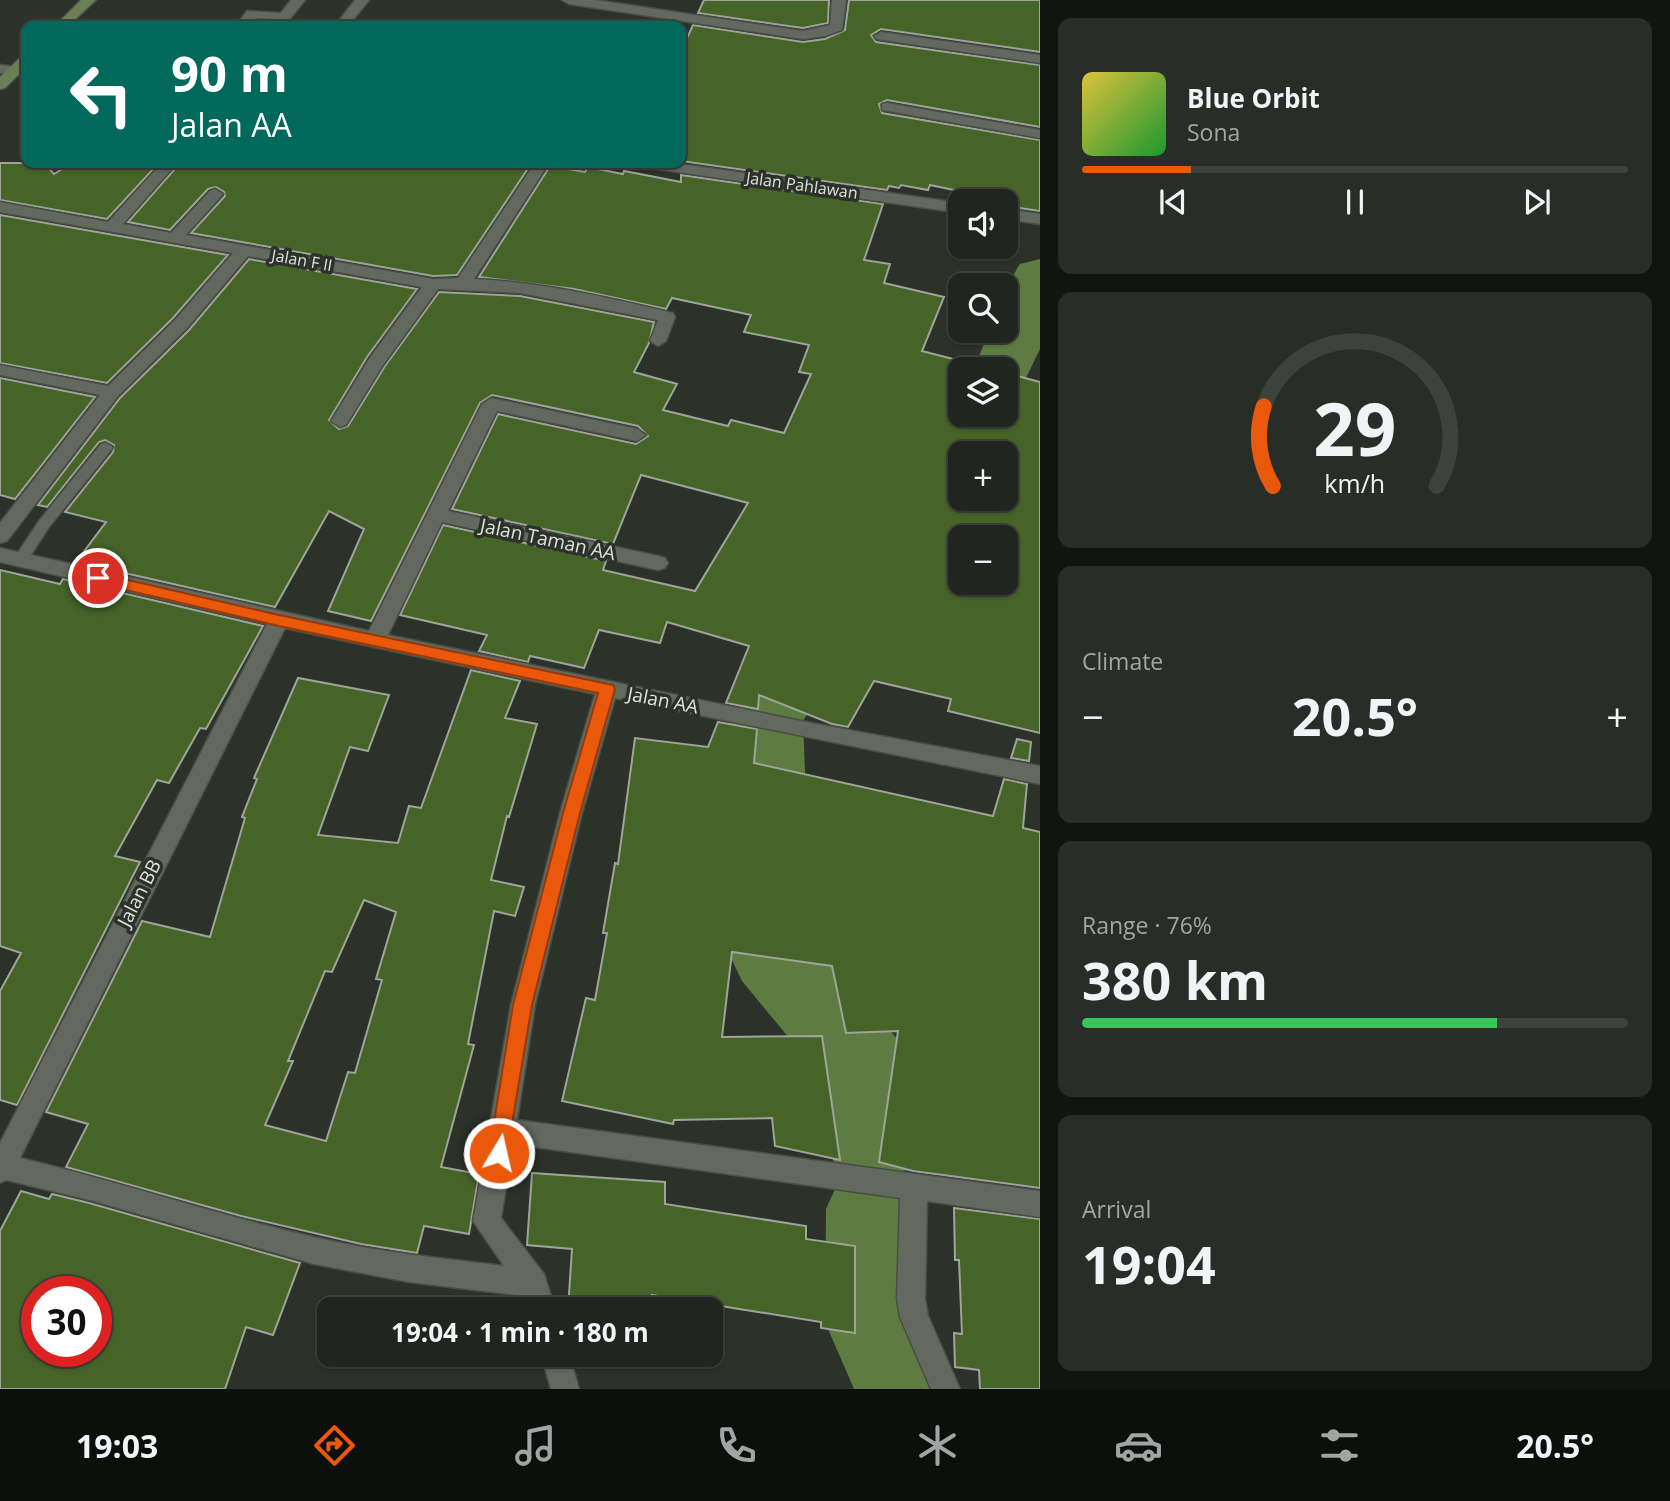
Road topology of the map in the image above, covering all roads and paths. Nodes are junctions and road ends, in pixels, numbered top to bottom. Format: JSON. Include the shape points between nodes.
{"nodes":[{"id":1,"x":89,"y":0,"type":"edge"},
{"id":2,"x":298,"y":0,"type":"edge"},
{"id":3,"x":362,"y":0,"type":"edge"},
{"id":4,"x":569,"y":0,"type":"edge"},
{"id":5,"x":839,"y":0,"type":"edge"},
{"id":6,"x":66,"y":21,"type":"edge"},
{"id":7,"x":247,"y":21,"type":"edge"},
{"id":8,"x":345,"y":21,"type":"edge"},
{"id":9,"x":881,"y":37,"type":"dead end"},
{"id":10,"x":1040,"y":59,"type":"edge"},
{"id":11,"x":0,"y":69,"type":"edge"},
{"id":12,"x":21,"y":71,"type":"edge"},
{"id":13,"x":0,"y":85,"type":"edge"},
{"id":14,"x":887,"y":107,"type":"dead end"},
{"id":15,"x":1040,"y":134,"type":"edge"},
{"id":16,"x":165,"y":168,"type":"edge"},
{"id":17,"x":539,"y":168,"type":"edge"},
{"id":18,"x":678,"y":168,"type":"edge"},
{"id":19,"x":215,"y":194,"type":"dead end"},
{"id":20,"x":948,"y":206,"type":"edge"},
{"id":21,"x":0,"y":207,"type":"edge"},
{"id":22,"x":1018,"y":216,"type":"edge"},
{"id":23,"x":1040,"y":219,"type":"edge"},
{"id":24,"x":113,"y":226,"type":"junction"},
{"id":25,"x":176,"y":237,"type":"junction"},
{"id":26,"x":244,"y":250,"type":"junction"},
{"id":27,"x":464,"y":281,"type":"junction"},
{"id":28,"x":433,"y":284,"type":"junction"},
{"id":29,"x":658,"y":341,"type":"dead end"},
{"id":30,"x":0,"y":370,"type":"edge"},
{"id":31,"x":112,"y":392,"type":"junction"},
{"id":32,"x":340,"y":421,"type":"dead end"},
{"id":33,"x":637,"y":435,"type":"dead end"},
{"id":34,"x":106,"y":447,"type":"dead end"},
{"id":35,"x":438,"y":515,"type":"junction"},
{"id":36,"x":0,"y":536,"type":"edge"},
{"id":37,"x":10,"y":557,"type":"edge"},
{"id":38,"x":659,"y":564,"type":"dead end"},
{"id":39,"x":279,"y":620,"type":"junction"},
{"id":40,"x":375,"y":640,"type":"junction"},
{"id":41,"x":607,"y":689,"type":"junction"},
{"id":42,"x":1040,"y":775,"type":"edge"},
{"id":43,"x":502,"y":1130,"type":"junction"},
{"id":44,"x":1,"y":1167,"type":"edge"},
{"id":45,"x":914,"y":1187,"type":"junction"},
{"id":46,"x":1040,"y":1204,"type":"edge"},
{"id":47,"x":538,"y":1296,"type":"edge"},
{"id":48,"x":559,"y":1367,"type":"edge"},
{"id":49,"x":565,"y":1389,"type":"edge"},
{"id":50,"x":946,"y":1389,"type":"edge"}],
"edges":[{"from":1,"to":6,"type":"street"},
{"from":2,"to":7,"type":"street","via":[[284,17],[252,14]]},
{"from":3,"to":8,"type":"street"},
{"from":4,"to":5,"type":"street","via":[[803,35],[837,27]]},
{"from":9,"to":10,"type":"street"},
{"from":11,"to":12,"type":"street"},
{"from":12,"to":13,"type":"street"},
{"from":14,"to":15,"type":"street"},
{"from":16,"to":24,"type":"street"},
{"from":17,"to":27,"type":"street"},
{"from":18,"to":20,"type":"street","name":"Jalan Pahlawan"},
{"from":19,"to":25,"type":"street"},
{"from":21,"to":24,"type":"street","name":"Jalan F II"},
{"from":22,"to":23,"type":"street"},
{"from":24,"to":25,"type":"street","name":"Jalan F II"},
{"from":25,"to":26,"type":"street","name":"Jalan F II"},
{"from":26,"to":28,"type":"street","name":"Jalan F II"},
{"from":26,"to":31,"type":"street","via":[[181,324]]},
{"from":27,"to":28,"type":"street","name":"Jalan F II"},
{"from":27,"to":29,"type":"street","name":"Jalan F II","via":[[667,317]]},
{"from":28,"to":32,"type":"street","via":[[375,363]]},
{"from":30,"to":31,"type":"street"},
{"from":31,"to":36,"type":"street"},
{"from":33,"to":35,"type":"street","via":[[491,404]]},
{"from":34,"to":37,"type":"lane","via":[[44,524]]},
{"from":35,"to":38,"type":"street","name":"Jalan Taman AA"},
{"from":35,"to":40,"type":"street"},
{"from":37,"to":39,"type":"street","name":"Jalan AA"},
{"from":39,"to":40,"type":"street","name":"Jalan AA"},
{"from":39,"to":44,"type":"street","name":"Jalan BB"},
{"from":40,"to":41,"type":"street","name":"Jalan AA"},
{"from":41,"to":42,"type":"street","name":"Jalan AA"},
{"from":41,"to":43,"type":"street","via":[[523,1005]]},
{"from":43,"to":45,"type":"street"},
{"from":43,"to":47,"type":"street","via":[[487,1221]]},
{"from":44,"to":47,"type":"street","via":[[90,1187],[314,1251]]},
{"from":45,"to":46,"type":"street"},
{"from":45,"to":50,"type":"street","via":[[911,1299],[914,1317]]},
{"from":48,"to":49,"type":"street"}]}
